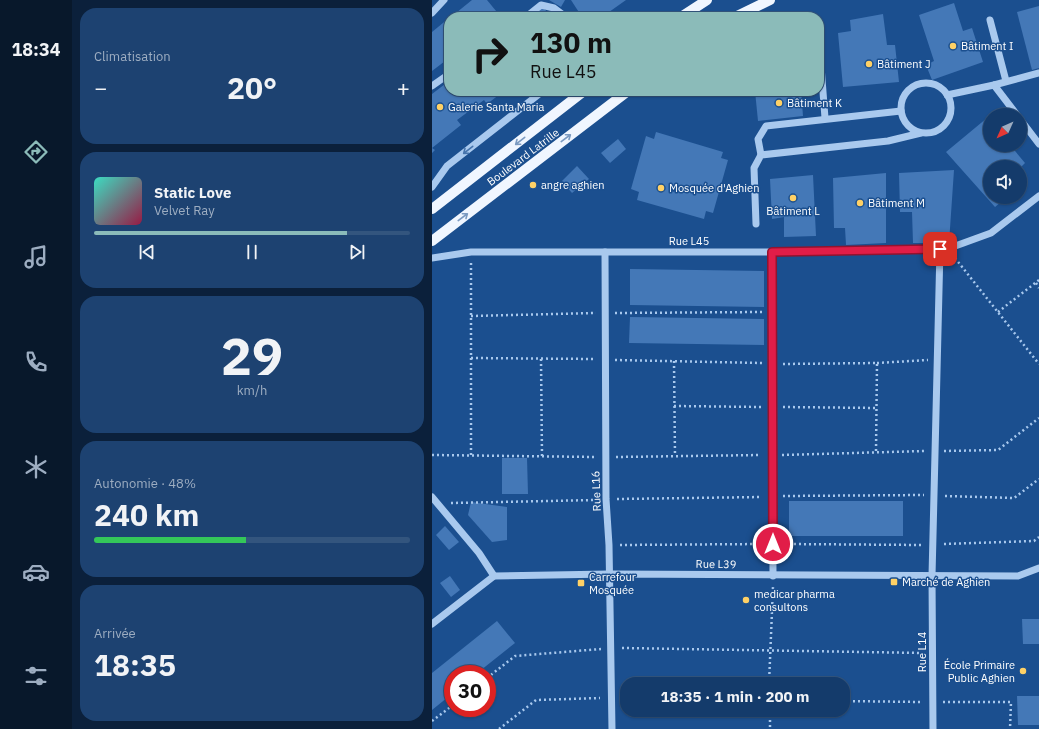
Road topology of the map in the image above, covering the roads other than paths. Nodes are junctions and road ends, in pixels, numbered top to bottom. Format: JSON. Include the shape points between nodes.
{"nodes":[{"id":1,"x":444,"y":0,"type":"edge"},
{"id":2,"x":707,"y":0,"type":"edge"},
{"id":3,"x":770,"y":0,"type":"edge"},
{"id":4,"x":532,"y":12,"type":"edge"},
{"id":5,"x":559,"y":12,"type":"edge"},
{"id":6,"x":689,"y":12,"type":"edge"},
{"id":7,"x":746,"y":12,"type":"edge"},
{"id":8,"x":432,"y":13,"type":"edge"},
{"id":9,"x":990,"y":20,"type":"dead end"},
{"id":10,"x":1039,"y":73,"type":"edge"},
{"id":11,"x":444,"y":78,"type":"edge"},
{"id":12,"x":1006,"y":81,"type":"junction"},
{"id":13,"x":994,"y":85,"type":"junction"},
{"id":14,"x":432,"y":86,"type":"edge"},
{"id":15,"x":947,"y":95,"type":"junction"},
{"id":16,"x":537,"y":96,"type":"edge"},
{"id":17,"x":578,"y":96,"type":"edge"},
{"id":18,"x":621,"y":96,"type":"edge"},
{"id":19,"x":823,"y":96,"type":"edge"},
{"id":20,"x":1012,"y":108,"type":"edge"},
{"id":21,"x":901,"y":111,"type":"junction"},
{"id":22,"x":825,"y":118,"type":"junction"},
{"id":23,"x":1027,"y":128,"type":"edge"},
{"id":24,"x":921,"y":133,"type":"junction"},
{"id":25,"x":1039,"y":144,"type":"edge"},
{"id":26,"x":761,"y":155,"type":"junction"},
{"id":27,"x":432,"y":186,"type":"edge"},
{"id":28,"x":1039,"y":196,"type":"edge"},
{"id":29,"x":432,"y":209,"type":"edge"},
{"id":30,"x":756,"y":224,"type":"dead end"},
{"id":31,"x":432,"y":241,"type":"edge"},
{"id":32,"x":943,"y":249,"type":"junction"},
{"id":33,"x":605,"y":252,"type":"junction"},
{"id":34,"x":772,"y":252,"type":"junction"},
{"id":35,"x":432,"y":258,"type":"edge"},
{"id":36,"x":434,"y":500,"type":"edge"},
{"id":37,"x":1039,"y":568,"type":"edge"},
{"id":38,"x":609,"y":574,"type":"junction"},
{"id":39,"x":494,"y":576,"type":"junction"},
{"id":40,"x":774,"y":576,"type":"junction"},
{"id":41,"x":932,"y":576,"type":"junction"},
{"id":42,"x":432,"y":624,"type":"edge"},
{"id":43,"x":612,"y":729,"type":"edge"},
{"id":44,"x":933,"y":729,"type":"edge"}],
"edges":[{"from":1,"to":8,"type":"street"},
{"from":2,"to":6,"type":"main road"},
{"from":3,"to":7,"type":"main road"},
{"from":4,"to":5,"type":"street","via":[[541,5]]},
{"from":9,"to":12,"type":"street"},
{"from":10,"to":12,"type":"street"},
{"from":11,"to":14,"type":"street"},
{"from":12,"to":13,"type":"street"},
{"from":13,"to":15,"type":"street"},
{"from":13,"to":20,"type":"street"},
{"from":15,"to":21,"type":"street","via":[[933,84],[917,85],[904,97]]},
{"from":15,"to":24,"type":"street","via":[[951,107],[946,124],[934,131]]},
{"from":16,"to":27,"type":"street","one_way":true,"via":[[447,166]]},
{"from":17,"to":29,"type":"main road","name":"Boulevard Latrille","one_way":true},
{"from":31,"to":18,"type":"main road","name":"Boulevard Latrille","one_way":true},
{"from":19,"to":22,"type":"street"},
{"from":21,"to":22,"type":"street"},
{"from":21,"to":24,"type":"street","via":[[906,123]]},
{"from":22,"to":26,"type":"street","via":[[766,126],[758,139]]},
{"from":23,"to":25,"type":"street"},
{"from":24,"to":26,"type":"street","via":[[888,142]]},
{"from":26,"to":30,"type":"street","via":[[754,168]]},
{"from":28,"to":32,"type":"street","name":"Rue L45","via":[[991,233]]},
{"from":32,"to":34,"type":"street","name":"Rue L45"},
{"from":32,"to":41,"type":"street","name":"Rue L14","via":[[936,360]]},
{"from":33,"to":34,"type":"street","name":"Rue L45"},
{"from":33,"to":35,"type":"street","name":"Rue L45","via":[[471,252]]},
{"from":33,"to":38,"type":"street","name":"Rue L16","via":[[606,500],[610,545]]},
{"from":34,"to":40,"type":"street"},
{"from":36,"to":39,"type":"street","via":[[479,553]]},
{"from":37,"to":41,"type":"street","name":"Rue L39","via":[[1018,576]]},
{"from":38,"to":39,"type":"street","name":"Rue L39"},
{"from":38,"to":40,"type":"street","name":"Rue L39"},
{"from":38,"to":43,"type":"street","name":"Rue L16"},
{"from":39,"to":42,"type":"street"},
{"from":40,"to":41,"type":"street","name":"Rue L39"},
{"from":41,"to":44,"type":"street","name":"Rue L14"}]}
